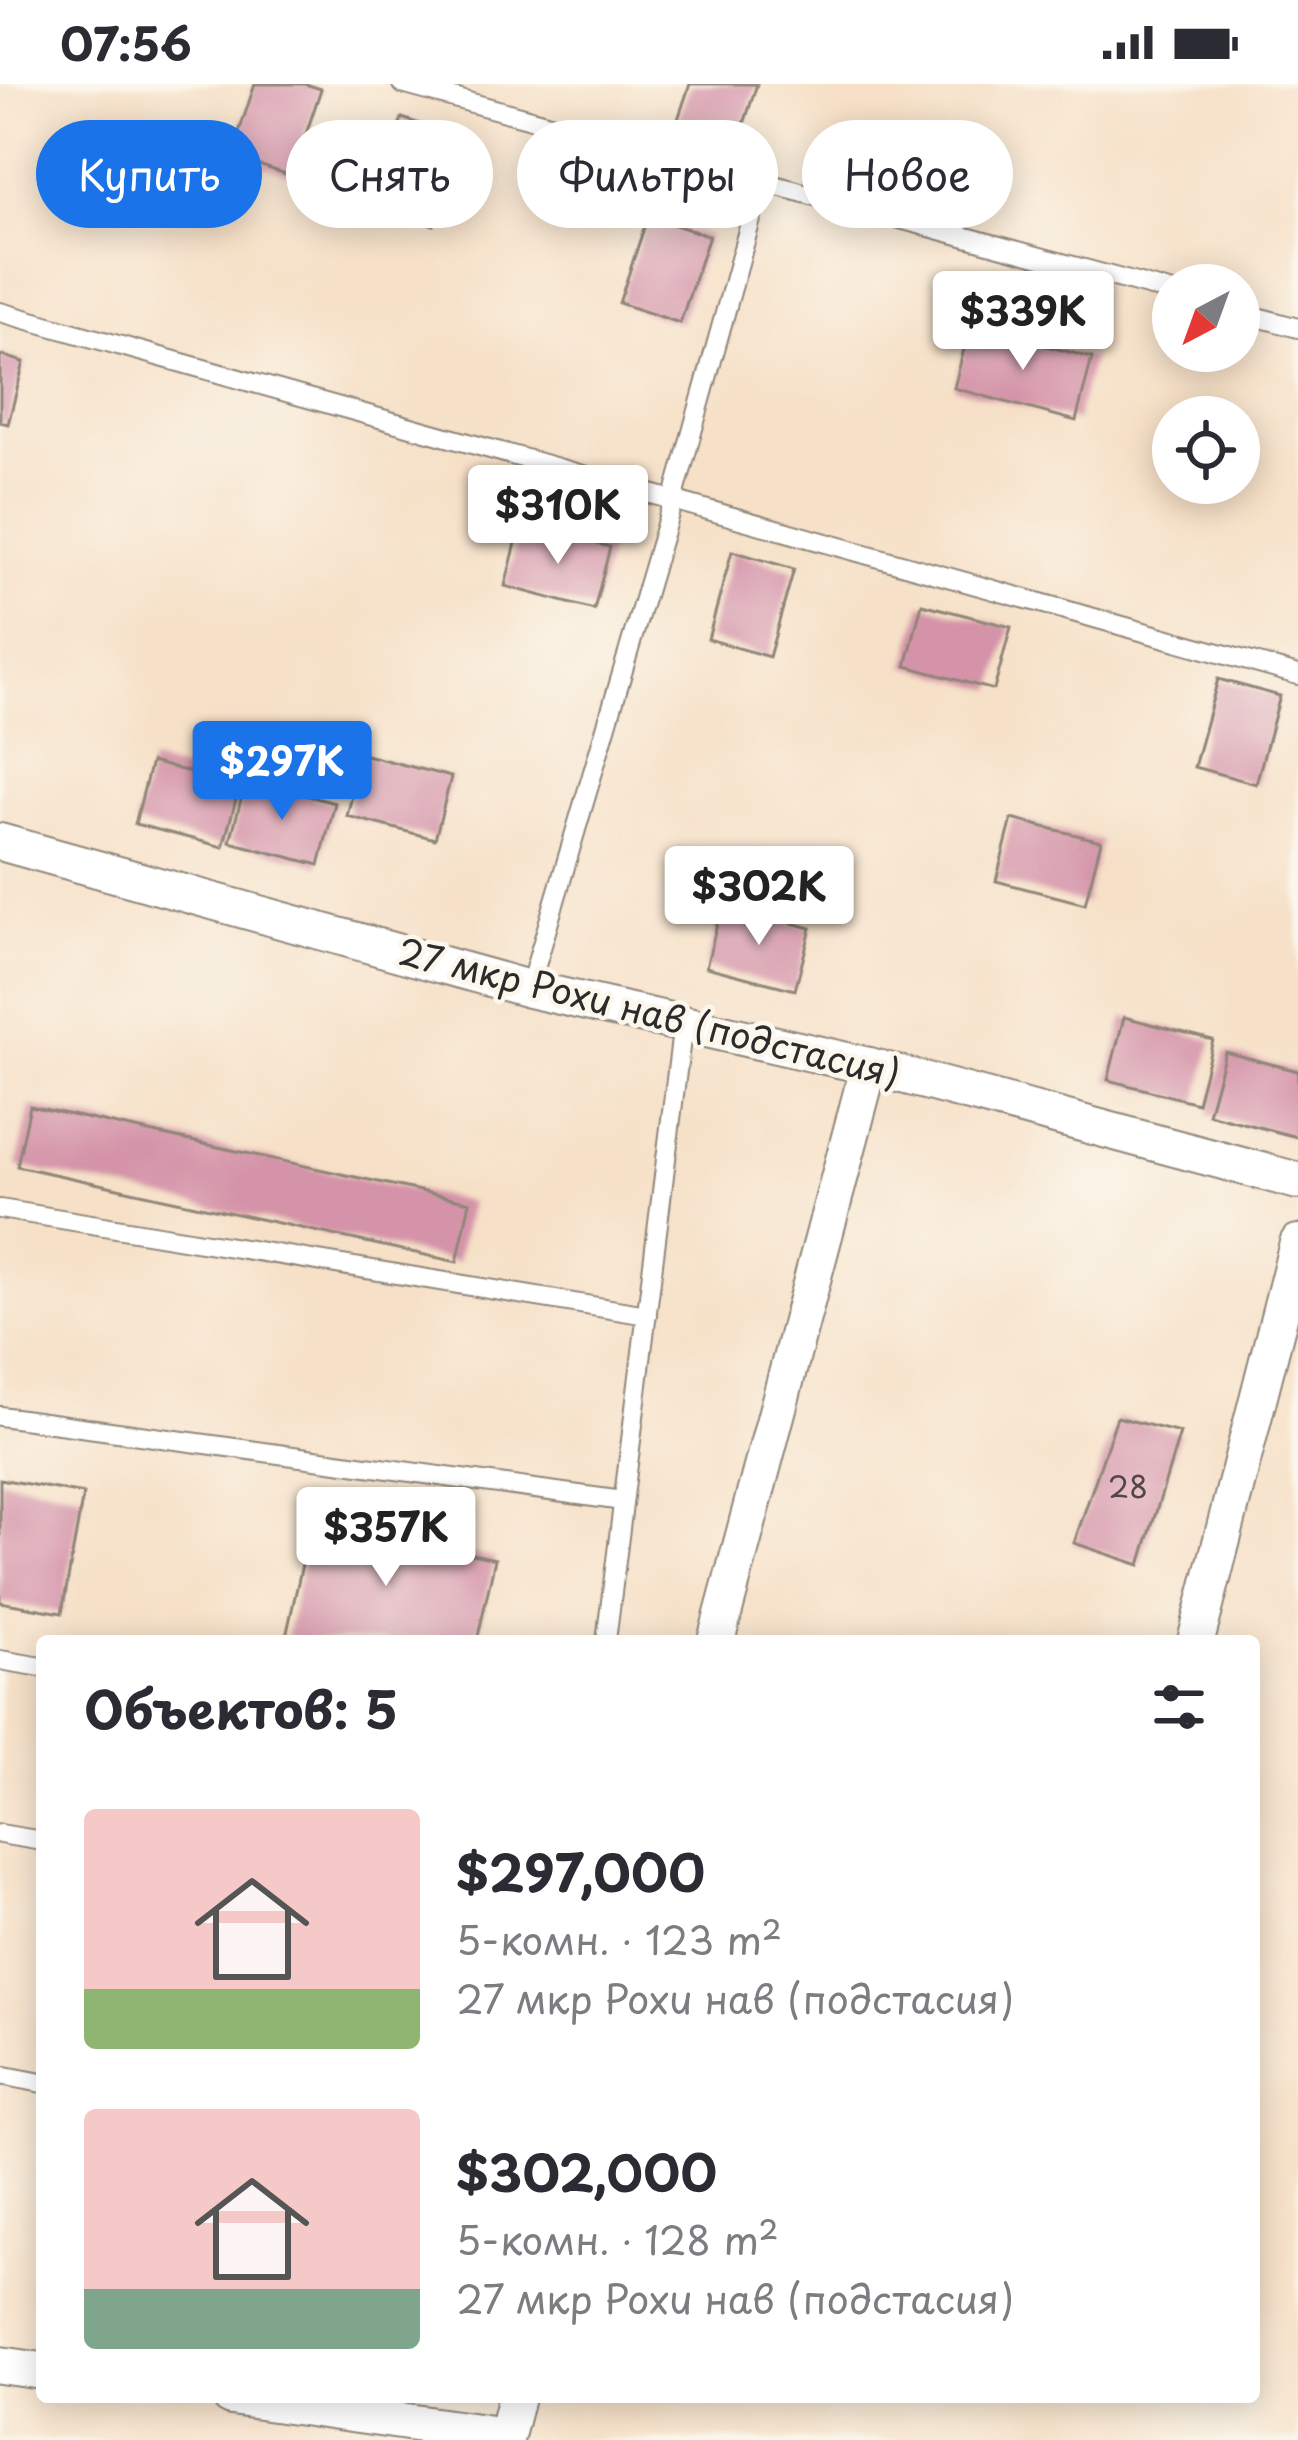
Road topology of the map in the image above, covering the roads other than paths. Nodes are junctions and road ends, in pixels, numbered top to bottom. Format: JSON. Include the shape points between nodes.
{"nodes":[{"id":1,"x":402,"y":84,"type":"edge"},
{"id":2,"x":537,"y":120,"type":"edge"},
{"id":3,"x":778,"y":185,"type":"edge"},
{"id":4,"x":748,"y":228,"type":"edge"},
{"id":5,"x":1152,"y":287,"type":"edge"},
{"id":6,"x":0,"y":312,"type":"edge"},
{"id":7,"x":1260,"y":318,"type":"edge"},
{"id":8,"x":1298,"y":328,"type":"edge"},
{"id":9,"x":674,"y":497,"type":"junction"},
{"id":10,"x":1298,"y":674,"type":"edge"},
{"id":11,"x":0,"y":842,"type":"edge"},
{"id":12,"x":529,"y":988,"type":"junction"},
{"id":13,"x":683,"y":1023,"type":"junction"},
{"id":14,"x":868,"y":1066,"type":"junction"},
{"id":15,"x":1298,"y":1181,"type":"edge"},
{"id":16,"x":0,"y":1209,"type":"edge"},
{"id":17,"x":1298,"y":1243,"type":"edge"},
{"id":18,"x":647,"y":1315,"type":"junction"},
{"id":19,"x":0,"y":1416,"type":"edge"},
{"id":20,"x":623,"y":1501,"type":"junction"},
{"id":21,"x":607,"y":1635,"type":"edge"},
{"id":22,"x":718,"y":1635,"type":"edge"},
{"id":23,"x":1198,"y":1635,"type":"edge"},
{"id":24,"x":0,"y":1660,"type":"edge"},
{"id":25,"x":36,"y":1665,"type":"edge"},
{"id":26,"x":0,"y":1834,"type":"edge"},
{"id":27,"x":36,"y":1840,"type":"edge"},
{"id":28,"x":0,"y":2074,"type":"edge"},
{"id":29,"x":36,"y":2082,"type":"edge"},
{"id":30,"x":0,"y":2365,"type":"edge"},
{"id":31,"x":36,"y":2370,"type":"edge"},
{"id":32,"x":272,"y":2403,"type":"edge"},
{"id":33,"x":516,"y":2403,"type":"edge"},
{"id":34,"x":518,"y":2438,"type":"edge"}],
"edges":[{"from":1,"to":2,"type":"lane"},
{"from":3,"to":5,"type":"lane"},
{"from":4,"to":9,"type":"lane"},
{"from":6,"to":9,"type":"lane"},
{"from":7,"to":8,"type":"lane"},
{"from":9,"to":10,"type":"lane"},
{"from":9,"to":12,"type":"lane"},
{"from":11,"to":12,"type":"street","name":"27 мкр Рохи нав (подстасия)"},
{"from":12,"to":13,"type":"street","name":"27 мкр Рохи нав (подстасия)"},
{"from":13,"to":14,"type":"street","name":"27 мкр Рохи нав (подстасия)"},
{"from":13,"to":18,"type":"lane"},
{"from":14,"to":15,"type":"street","name":"27 мкр Рохи нав (подстасия)"},
{"from":14,"to":22,"type":"street"},
{"from":16,"to":18,"type":"lane"},
{"from":17,"to":23,"type":"street"},
{"from":18,"to":20,"type":"lane"},
{"from":19,"to":20,"type":"lane"},
{"from":20,"to":21,"type":"lane"},
{"from":24,"to":25,"type":"lane"},
{"from":26,"to":27,"type":"lane"},
{"from":28,"to":29,"type":"lane"},
{"from":30,"to":31,"type":"street"},
{"from":32,"to":34,"type":"street"},
{"from":33,"to":34,"type":"street"}]}
